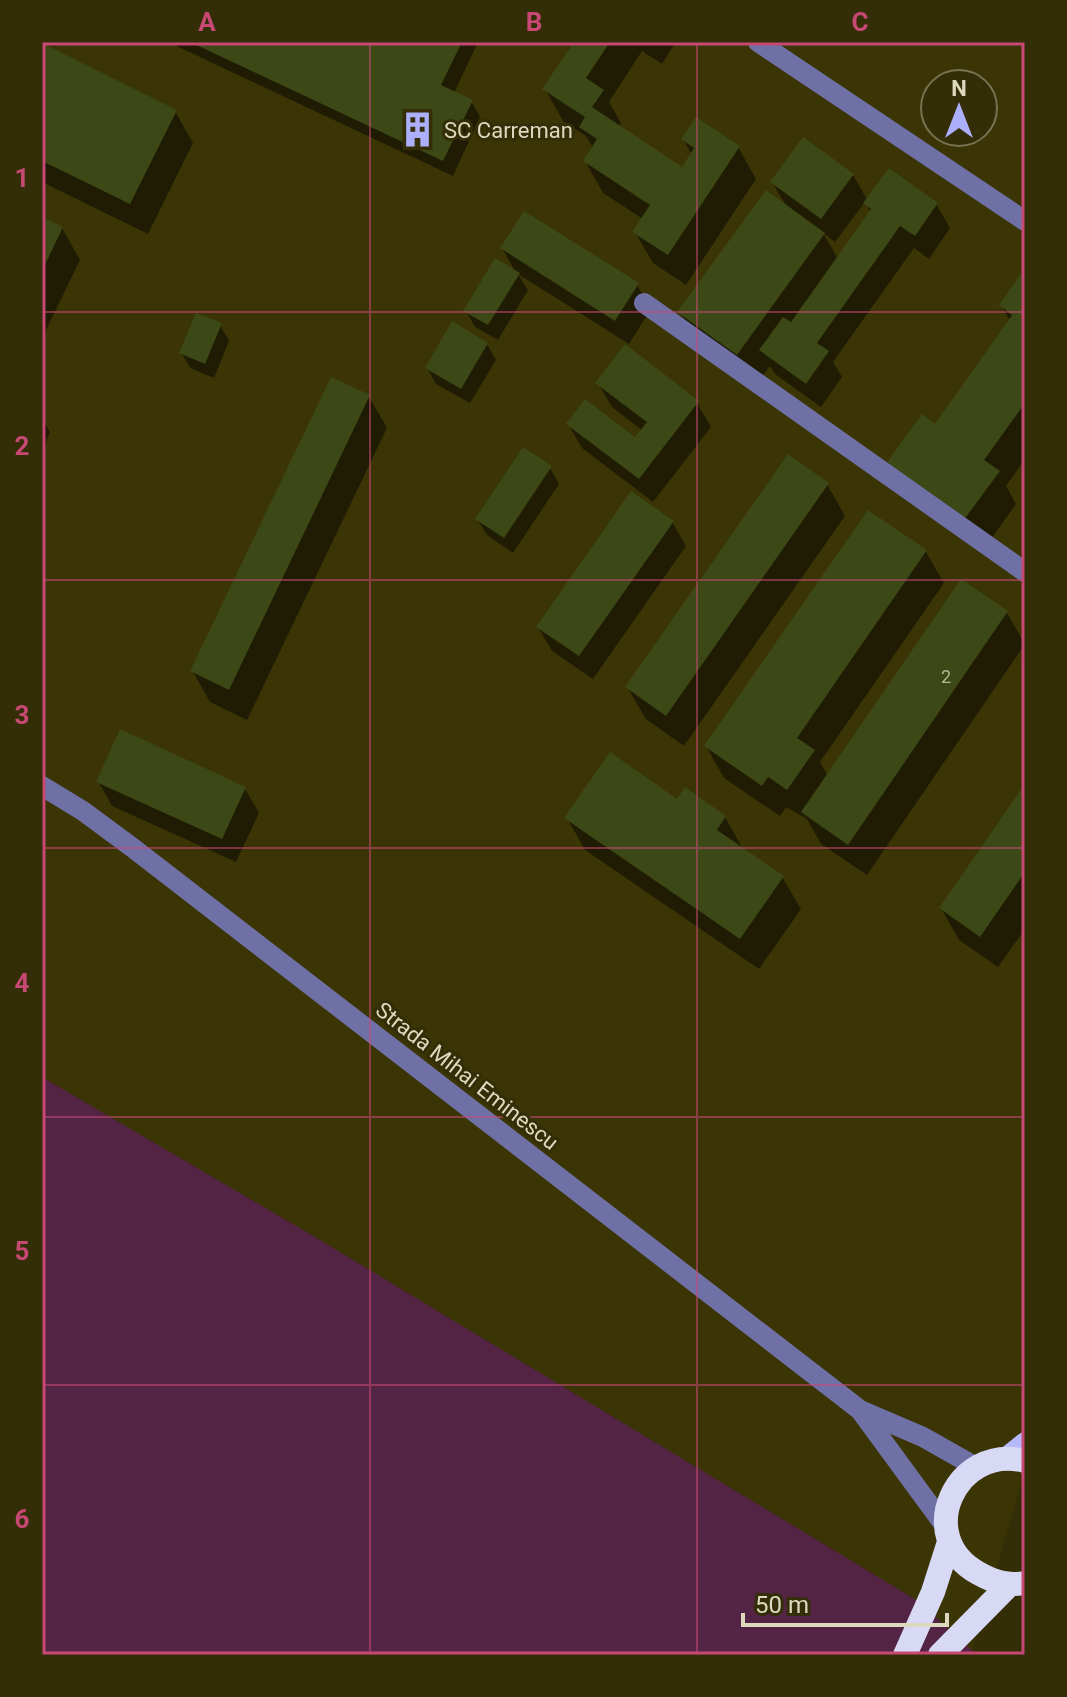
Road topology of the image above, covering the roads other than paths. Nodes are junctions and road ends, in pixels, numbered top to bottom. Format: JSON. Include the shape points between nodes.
{"nodes":[{"id":1,"x":758,"y":42,"type":"edge"},
{"id":2,"x":1025,"y":221,"type":"edge"},
{"id":3,"x":644,"y":303,"type":"dead end"},
{"id":4,"x":1025,"y":572,"type":"edge"},
{"id":5,"x":42,"y":786,"type":"edge"},
{"id":6,"x":860,"y":1410,"type":"junction"},
{"id":7,"x":1025,"y":1442,"type":"edge"},
{"id":8,"x":1015,"y":1460,"type":"edge"},
{"id":9,"x":976,"y":1467,"type":"junction"},
{"id":10,"x":947,"y":1534,"type":"junction"},
{"id":11,"x":1017,"y":1584,"type":"edge"},
{"id":12,"x":905,"y":1655,"type":"edge"},
{"id":13,"x":940,"y":1655,"type":"edge"}],
"edges":[{"from":1,"to":2,"type":"street"},
{"from":3,"to":4,"type":"street"},
{"from":5,"to":6,"type":"street","name":"Strada Mihai Eminescu","via":[[158,867]]},
{"from":6,"to":9,"type":"street"},
{"from":6,"to":10,"type":"street"},
{"from":7,"to":8,"type":"main road"},
{"from":8,"to":9,"type":"highway"},
{"from":9,"to":10,"type":"highway","via":[[952,1492]]},
{"from":10,"to":11,"type":"highway","via":[[959,1558],[972,1569],[991,1580]]},
{"from":10,"to":12,"type":"highway","via":[[933,1592]]},
{"from":11,"to":13,"type":"highway"}]}
